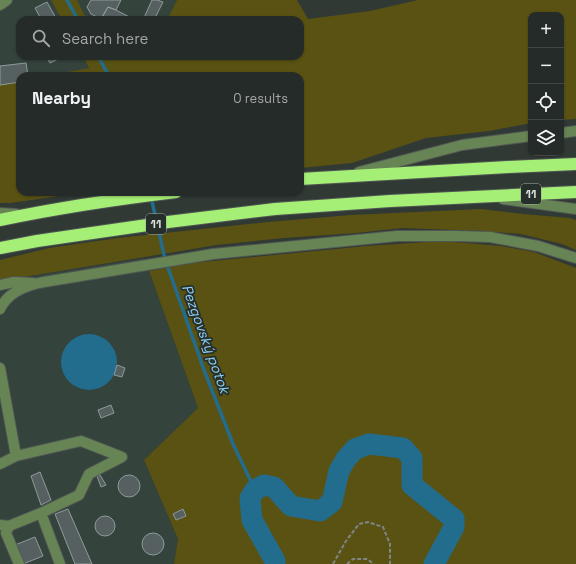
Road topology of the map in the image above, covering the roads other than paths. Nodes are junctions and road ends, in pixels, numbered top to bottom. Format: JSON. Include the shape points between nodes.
{"nodes":[{"id":1,"x":7,"y":0,"type":"edge"},
{"id":2,"x":0,"y":5,"type":"edge"},
{"id":3,"x":576,"y":131,"type":"edge"},
{"id":4,"x":564,"y":133,"type":"edge"},
{"id":5,"x":528,"y":136,"type":"edge"},
{"id":6,"x":576,"y":164,"type":"edge"},
{"id":7,"x":347,"y":175,"type":"junction"},
{"id":8,"x":304,"y":179,"type":"edge"},
{"id":9,"x":576,"y":192,"type":"edge"},
{"id":10,"x":145,"y":196,"type":"edge"},
{"id":11,"x":486,"y":197,"type":"junction"},
{"id":12,"x":576,"y":208,"type":"edge"},
{"id":13,"x":0,"y":213,"type":"edge"},
{"id":14,"x":28,"y":214,"type":"junction"},
{"id":15,"x":0,"y":220,"type":"edge"},
{"id":16,"x":0,"y":248,"type":"edge"},
{"id":17,"x":576,"y":258,"type":"edge"},
{"id":18,"x":39,"y":283,"type":"junction"},
{"id":19,"x":0,"y":285,"type":"edge"},
{"id":20,"x":0,"y":309,"type":"edge"},
{"id":21,"x":0,"y":368,"type":"edge"},
{"id":22,"x":16,"y":456,"type":"junction"},
{"id":23,"x":0,"y":464,"type":"edge"},
{"id":24,"x":41,"y":513,"type":"junction"},
{"id":25,"x":4,"y":526,"type":"edge"},
{"id":26,"x":19,"y":564,"type":"edge"},
{"id":27,"x":60,"y":564,"type":"edge"}],
"edges":[{"from":1,"to":2,"type":"lane"},
{"from":3,"to":4,"type":"lane"},
{"from":5,"to":7,"type":"lane","via":[[462,145]]},
{"from":6,"to":7,"type":"highway","number":"11"},
{"from":7,"to":8,"type":"highway","number":"11"},
{"from":9,"to":11,"type":"highway","number":"11"},
{"from":10,"to":14,"type":"highway","number":"11"},
{"from":11,"to":12,"type":"lane"},
{"from":11,"to":16,"type":"highway","number":"11","via":[[275,209],[168,222]]},
{"from":13,"to":14,"type":"lane"},
{"from":14,"to":15,"type":"highway","number":"11"},
{"from":17,"to":18,"type":"lane","via":[[538,246],[490,237],[397,236],[213,254]]},
{"from":18,"to":19,"type":"lane","via":[[14,282]]},
{"from":18,"to":20,"type":"lane","via":[[10,296]]},
{"from":21,"to":22,"type":"lane"},
{"from":22,"to":23,"type":"lane"},
{"from":22,"to":24,"type":"lane","via":[[81,441],[122,457],[89,474],[78,495]]},
{"from":24,"to":25,"type":"lane"},
{"from":24,"to":27,"type":"lane"},
{"from":25,"to":26,"type":"lane"}]}
